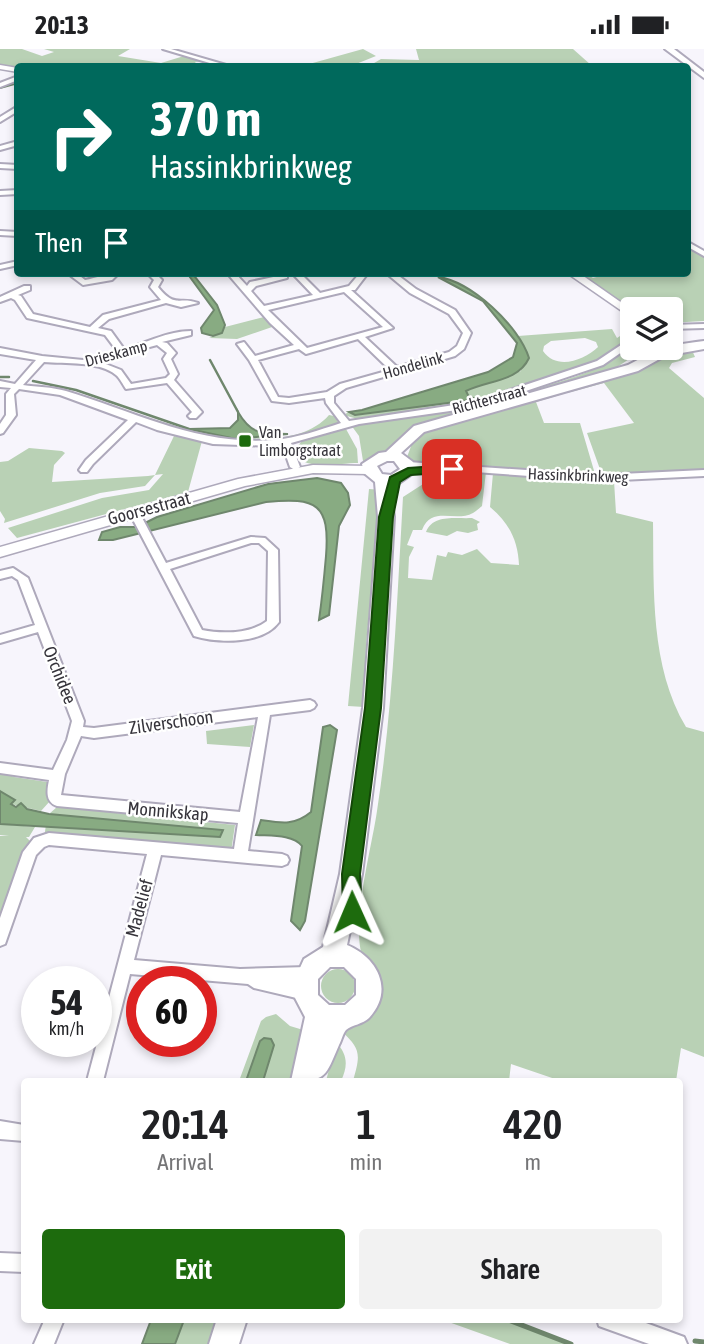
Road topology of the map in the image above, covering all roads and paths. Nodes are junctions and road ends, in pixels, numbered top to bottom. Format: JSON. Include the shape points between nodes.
{"nodes":[{"id":1,"x":165,"y":49,"type":"edge"},
{"id":2,"x":669,"y":49,"type":"edge"},
{"id":3,"x":676,"y":49,"type":"edge"},
{"id":4,"x":216,"y":63,"type":"edge"},
{"id":5,"x":689,"y":63,"type":"edge"},
{"id":6,"x":704,"y":73,"type":"edge"},
{"id":7,"x":4,"y":115,"type":"edge"},
{"id":8,"x":0,"y":120,"type":"edge"},
{"id":9,"x":12,"y":146,"type":"edge"},
{"id":10,"x":0,"y":148,"type":"edge"},
{"id":11,"x":76,"y":277,"type":"edge"},
{"id":12,"x":110,"y":277,"type":"edge"},
{"id":13,"x":155,"y":277,"type":"edge"},
{"id":14,"x":234,"y":277,"type":"edge"},
{"id":15,"x":280,"y":277,"type":"edge"},
{"id":16,"x":300,"y":277,"type":"edge"},
{"id":17,"x":361,"y":277,"type":"edge"},
{"id":18,"x":395,"y":277,"type":"edge"},
{"id":19,"x":577,"y":277,"type":"edge"},
{"id":20,"x":27,"y":288,"type":"dead end"},
{"id":21,"x":346,"y":290,"type":"junction"},
{"id":22,"x":246,"y":292,"type":"junction"},
{"id":23,"x":11,"y":295,"type":"junction"},
{"id":24,"x":318,"y":295,"type":"junction"},
{"id":25,"x":0,"y":300,"type":"edge"},
{"id":26,"x":165,"y":302,"type":"junction"},
{"id":27,"x":194,"y":303,"type":"dead end"},
{"id":28,"x":616,"y":306,"type":"junction"},
{"id":29,"x":620,"y":308,"type":"edge"},
{"id":30,"x":262,"y":309,"type":"junction"},
{"id":31,"x":620,"y":310,"type":"edge"},
{"id":32,"x":704,"y":326,"type":"edge"},
{"id":33,"x":683,"y":327,"type":"edge"},
{"id":34,"x":91,"y":330,"type":"junction"},
{"id":35,"x":188,"y":333,"type":"dead end"},
{"id":36,"x":360,"y":337,"type":"junction"},
{"id":37,"x":704,"y":339,"type":"edge"},
{"id":38,"x":683,"y":341,"type":"edge"},
{"id":39,"x":156,"y":342,"type":"junction"},
{"id":40,"x":683,"y":343,"type":"edge"},
{"id":41,"x":241,"y":344,"type":"dead end"},
{"id":42,"x":704,"y":345,"type":"edge"},
{"id":43,"x":300,"y":346,"type":"junction"},
{"id":44,"x":620,"y":350,"type":"edge"},
{"id":45,"x":0,"y":351,"type":"edge"},
{"id":46,"x":122,"y":352,"type":"junction"},
{"id":47,"x":42,"y":359,"type":"junction"},
{"id":48,"x":253,"y":359,"type":"junction"},
{"id":49,"x":93,"y":360,"type":"junction"},
{"id":50,"x":645,"y":360,"type":"edge"},
{"id":51,"x":396,"y":370,"type":"junction"},
{"id":52,"x":169,"y":380,"type":"junction"},
{"id":53,"x":0,"y":384,"type":"edge"},
{"id":54,"x":18,"y":386,"type":"junction"},
{"id":55,"x":329,"y":395,"type":"junction"},
{"id":56,"x":193,"y":416,"type":"dead end"},
{"id":57,"x":134,"y":419,"type":"junction"},
{"id":58,"x":346,"y":424,"type":"junction"},
{"id":59,"x":0,"y":431,"type":"edge"},
{"id":60,"x":286,"y":442,"type":"junction"},
{"id":61,"x":391,"y":468,"type":"junction"},
{"id":62,"x":295,"y":469,"type":"junction"},
{"id":63,"x":85,"y":470,"type":"dead end"},
{"id":64,"x":704,"y":473,"type":"edge"},
{"id":65,"x":136,"y":516,"type":"junction"},
{"id":66,"x":54,"y":534,"type":"junction"},
{"id":67,"x":0,"y":546,"type":"edge"},
{"id":68,"x":0,"y":552,"type":"edge"},
{"id":69,"x":164,"y":568,"type":"junction"},
{"id":70,"x":0,"y":575,"type":"edge"},
{"id":71,"x":41,"y":627,"type":"junction"},
{"id":72,"x":0,"y":639,"type":"edge"},
{"id":73,"x":310,"y":705,"type":"dead end"},
{"id":74,"x":265,"y":709,"type":"junction"},
{"id":75,"x":78,"y":731,"type":"junction"},
{"id":76,"x":0,"y":768,"type":"edge"},
{"id":77,"x":59,"y":776,"type":"junction"},
{"id":78,"x":246,"y":818,"type":"junction"},
{"id":79,"x":155,"y":850,"type":"junction"},
{"id":80,"x":240,"y":856,"type":"junction"},
{"id":81,"x":282,"y":860,"type":"dead end"},
{"id":82,"x":0,"y":939,"type":"edge"},
{"id":83,"x":341,"y":957,"type":"junction"},
{"id":84,"x":124,"y":966,"type":"junction"},
{"id":85,"x":317,"y":1000,"type":"junction"},
{"id":86,"x":96,"y":1078,"type":"edge"},
{"id":87,"x":304,"y":1078,"type":"edge"},
{"id":88,"x":310,"y":1078,"type":"edge"},
{"id":89,"x":0,"y":1130,"type":"edge"},
{"id":90,"x":21,"y":1133,"type":"edge"},
{"id":91,"x":0,"y":1262,"type":"edge"},
{"id":92,"x":21,"y":1263,"type":"edge"},
{"id":93,"x":53,"y":1323,"type":"edge"},
{"id":94,"x":231,"y":1323,"type":"edge"},
{"id":95,"x":617,"y":1323,"type":"edge"},
{"id":96,"x":44,"y":1344,"type":"edge"},
{"id":97,"x":224,"y":1344,"type":"edge"},
{"id":98,"x":677,"y":1344,"type":"edge"}],
"edges":[{"from":1,"to":4,"type":"street"},
{"from":2,"to":5,"type":"highway"},
{"from":3,"to":6,"type":"main road"},
{"from":7,"to":8,"type":"street"},
{"from":9,"to":10,"type":"street"},
{"from":11,"to":12,"type":"street","via":[[83,283]]},
{"from":13,"to":26,"type":"street","via":[[154,288]]},
{"from":14,"to":22,"type":"street"},
{"from":15,"to":22,"type":"street","via":[[253,284]]},
{"from":16,"to":24,"type":"street"},
{"from":17,"to":21,"type":"street"},
{"from":18,"to":51,"type":"street","name":"Hondelink","via":[[452,312],[467,333],[458,351]]},
{"from":19,"to":28,"type":"main road"},
{"from":20,"to":23,"type":"street"},
{"from":21,"to":24,"type":"street"},
{"from":21,"to":36,"type":"street","via":[[389,328]]},
{"from":22,"to":30,"type":"street"},
{"from":23,"to":25,"type":"street"},
{"from":23,"to":34,"type":"street","via":[[18,297],[30,316]]},
{"from":24,"to":30,"type":"street"},
{"from":26,"to":27,"type":"street"},
{"from":26,"to":34,"type":"street","via":[[106,317]]},
{"from":28,"to":29,"type":"main road"},
{"from":28,"to":31,"type":"main road"},
{"from":30,"to":43,"type":"street"},
{"from":32,"to":33,"type":"street"},
{"from":34,"to":46,"type":"street","via":[[108,333]]},
{"from":35,"to":39,"type":"street","name":"Drieskamp"},
{"from":36,"to":43,"type":"street","via":[[306,351]]},
{"from":36,"to":51,"type":"street"},
{"from":37,"to":38,"type":"main road"},
{"from":39,"to":46,"type":"street","name":"Drieskamp"},
{"from":39,"to":52,"type":"street","via":[[172,353],[167,359],[174,374]]},
{"from":40,"to":42,"type":"main road"},
{"from":41,"to":48,"type":"street"},
{"from":43,"to":48,"type":"street"},
{"from":44,"to":58,"type":"street","name":"Richterstraat","via":[[524,390],[459,409]]},
{"from":45,"to":47,"type":"street"},
{"from":46,"to":49,"type":"street","name":"Drieskamp"},
{"from":47,"to":49,"type":"street","name":"Drieskamp"},
{"from":47,"to":54,"type":"street"},
{"from":48,"to":55,"type":"street","name":"Hondelink","via":[[275,399],[290,402]]},
{"from":49,"to":52,"type":"street","via":[[118,372],[129,387]]},
{"from":50,"to":61,"type":"main road","via":[[639,366],[435,425],[415,435]]},
{"from":51,"to":55,"type":"street","name":"Hondelink","via":[[343,386]]},
{"from":52,"to":56,"type":"street","via":[[197,412]]},
{"from":53,"to":54,"type":"street","name":"Richterstraat"},
{"from":54,"to":57,"type":"street","name":"Richterstraat","via":[[77,398]]},
{"from":54,"to":59,"type":"street","via":[[10,394],[11,415]]},
{"from":55,"to":58,"type":"street"},
{"from":57,"to":60,"type":"street","name":"Richterstraat","via":[[213,441]]},
{"from":57,"to":63,"type":"street"},
{"from":58,"to":60,"type":"street","name":"Richterstraat"},
{"from":60,"to":62,"type":"street"},
{"from":61,"to":62,"type":"main road","name":"Goorsestraat"},
{"from":61,"to":64,"type":"street","name":"Hassinkbrinkweg","via":[[600,478]]},
{"from":61,"to":83,"type":"main road","via":[[373,708]]},
{"from":62,"to":65,"type":"main road","name":"Goorsestraat"},
{"from":65,"to":66,"type":"main road","name":"Goorsestraat"},
{"from":65,"to":69,"type":"street"},
{"from":66,"to":67,"type":"main road","name":"Goorsestraat"},
{"from":66,"to":68,"type":"main road","name":"Goorsestraat"},
{"from":69,"to":69,"type":"street","via":[[198,633],[214,637],[262,631],[273,622],[273,550],[261,540]]},
{"from":70,"to":71,"type":"street","name":"Orchidee","via":[[21,575]]},
{"from":71,"to":72,"type":"street"},
{"from":71,"to":75,"type":"street","name":"Orchidee","via":[[75,712]]},
{"from":73,"to":74,"type":"street","name":"Zilverschoon"},
{"from":74,"to":75,"type":"street","name":"Zilverschoon","via":[[94,733]]},
{"from":74,"to":78,"type":"street"},
{"from":75,"to":77,"type":"street"},
{"from":76,"to":77,"type":"street"},
{"from":77,"to":78,"type":"street","name":"Monnikskap","via":[[57,800]]},
{"from":78,"to":80,"type":"street"},
{"from":79,"to":80,"type":"street"},
{"from":79,"to":82,"type":"street","via":[[49,839],[39,842],[30,852]]},
{"from":79,"to":84,"type":"street","name":"Madelief"},
{"from":80,"to":81,"type":"street"},
{"from":83,"to":85,"type":"main road","via":[[322,959]]},
{"from":83,"to":85,"type":"main road","via":[[367,974],[367,999],[351,1016]]},
{"from":84,"to":85,"type":"street","via":[[240,977]]},
{"from":84,"to":86,"type":"street","name":"Madelief"},
{"from":85,"to":87,"type":"main road"},
{"from":85,"to":88,"type":"main road"},
{"from":89,"to":90,"type":"street"},
{"from":91,"to":92,"type":"street"},
{"from":93,"to":96,"type":"street"},
{"from":94,"to":97,"type":"main road"},
{"from":95,"to":98,"type":"street"}]}
